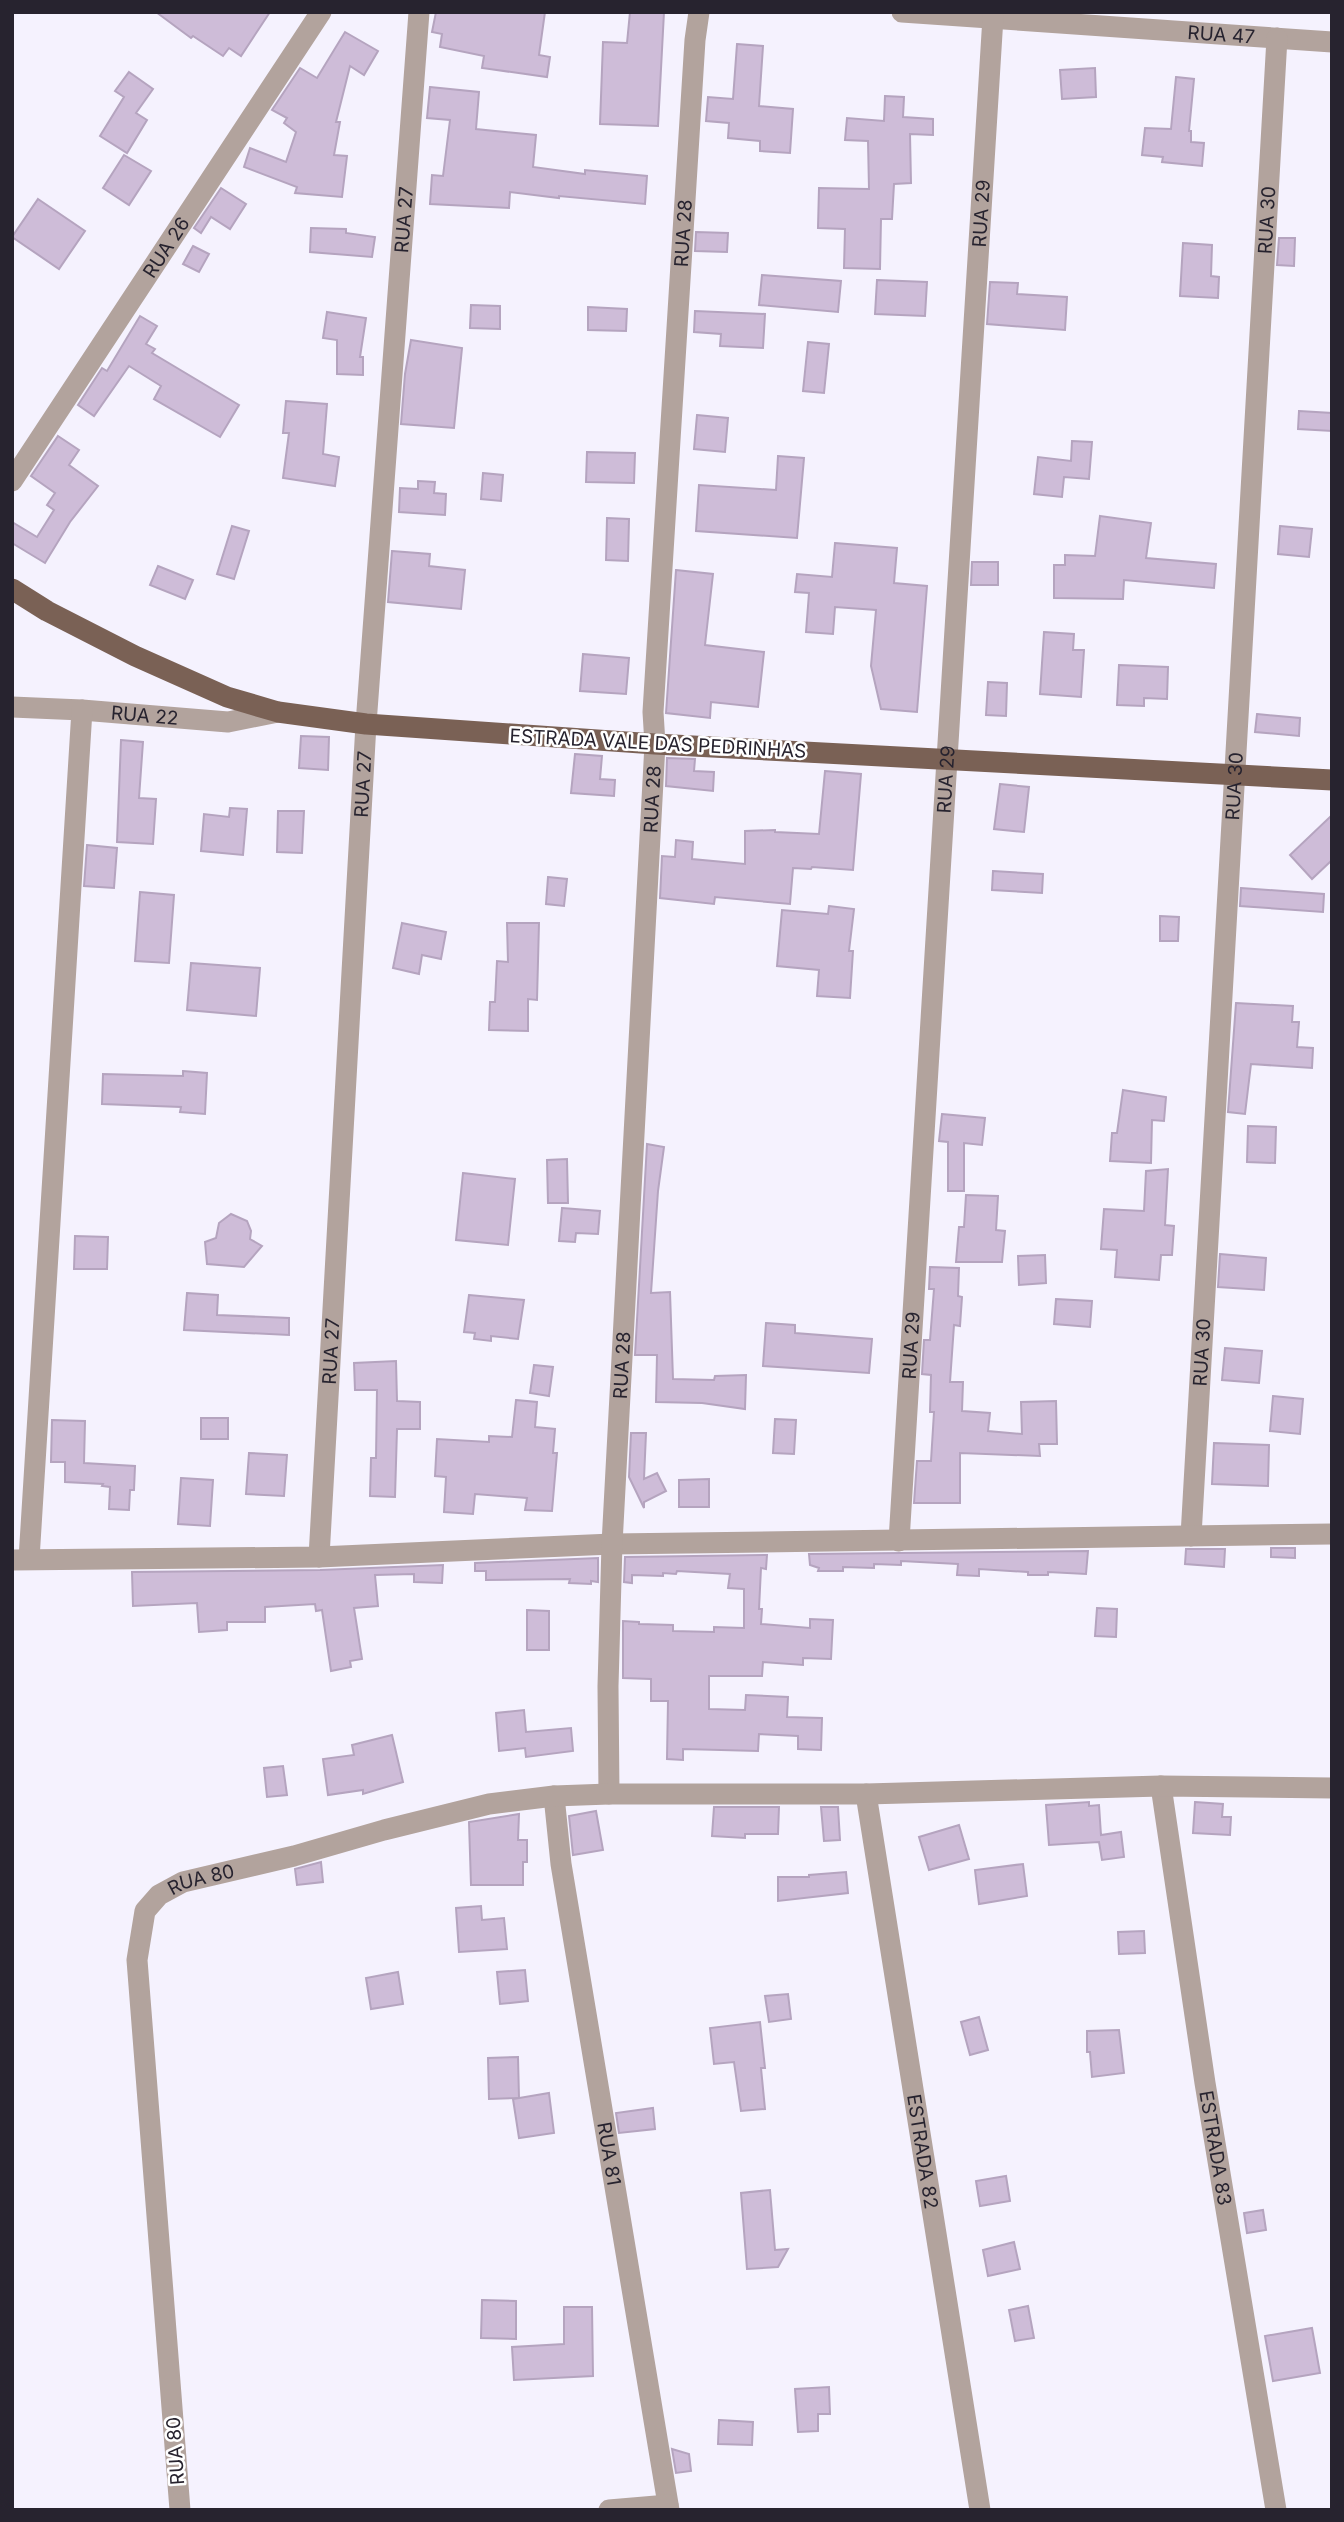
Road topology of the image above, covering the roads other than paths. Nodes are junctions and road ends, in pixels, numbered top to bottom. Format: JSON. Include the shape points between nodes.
{"nodes":[{"id":1,"x":321,"y":12,"type":"edge"},
{"id":2,"x":419,"y":12,"type":"edge"},
{"id":3,"x":699,"y":12,"type":"edge"},
{"id":4,"x":902,"y":12,"type":"edge"},
{"id":5,"x":993,"y":17,"type":"junction"},
{"id":6,"x":1277,"y":38,"type":"junction"},
{"id":7,"x":1332,"y":42,"type":"edge"},
{"id":8,"x":12,"y":481,"type":"edge"},
{"id":9,"x":12,"y":589,"type":"edge"},
{"id":10,"x":12,"y":707,"type":"edge"},
{"id":11,"x":82,"y":710,"type":"junction"},
{"id":12,"x":278,"y":712,"type":"junction"},
{"id":13,"x":366,"y":724,"type":"junction"},
{"id":14,"x":655,"y":744,"type":"junction"},
{"id":15,"x":945,"y":760,"type":"junction"},
{"id":16,"x":1235,"y":775,"type":"junction"},
{"id":17,"x":1332,"y":780,"type":"edge"},
{"id":18,"x":1332,"y":1534,"type":"edge"},
{"id":19,"x":1191,"y":1536,"type":"junction"},
{"id":20,"x":899,"y":1541,"type":"junction"},
{"id":21,"x":612,"y":1544,"type":"junction"},
{"id":22,"x":319,"y":1557,"type":"junction"},
{"id":23,"x":21,"y":1559,"type":"edge"},
{"id":24,"x":1161,"y":1786,"type":"junction"},
{"id":25,"x":1332,"y":1788,"type":"edge"},
{"id":26,"x":609,"y":1794,"type":"junction"},
{"id":27,"x":866,"y":1794,"type":"junction"},
{"id":28,"x":554,"y":1796,"type":"junction"},
{"id":29,"x":669,"y":2507,"type":"edge"},
{"id":30,"x":180,"y":2510,"type":"edge"},
{"id":31,"x":609,"y":2510,"type":"edge"},
{"id":32,"x":980,"y":2510,"type":"edge"},
{"id":33,"x":1276,"y":2510,"type":"edge"}],
"edges":[{"from":1,"to":8,"type":"street","name":"RUA 26"},
{"from":2,"to":13,"type":"street","name":"RUA 27"},
{"from":3,"to":14,"type":"street","name":"RUA 28","via":[[653,712]]},
{"from":4,"to":5,"type":"street","name":"RUA 47"},
{"from":5,"to":6,"type":"street","name":"RUA 47"},
{"from":5,"to":15,"type":"street","name":"RUA 29"},
{"from":6,"to":7,"type":"street","name":"RUA 47"},
{"from":6,"to":16,"type":"street","name":"RUA 30"},
{"from":9,"to":12,"type":"main road","name":"ESTRADA VALE DAS PEDRINHAS","via":[[135,656],[227,697]]},
{"from":10,"to":11,"type":"street","name":"RUA 22"},
{"from":11,"to":12,"type":"street","name":"RUA 22","via":[[228,722]]},
{"from":11,"to":23,"type":"street"},
{"from":12,"to":13,"type":"main road","name":"ESTRADA VALE DAS PEDRINHAS"},
{"from":13,"to":14,"type":"main road","name":"ESTRADA VALE DAS PEDRINHAS"},
{"from":13,"to":22,"type":"street","name":"RUA 27"},
{"from":14,"to":15,"type":"main road","name":"ESTRADA VALE DAS PEDRINHAS"},
{"from":14,"to":21,"type":"street","name":"RUA 28"},
{"from":15,"to":16,"type":"main road","name":"ESTRADA VALE DAS PEDRINHAS"},
{"from":15,"to":20,"type":"street","name":"RUA 29"},
{"from":16,"to":17,"type":"main road","name":"ESTRADA VALE DAS PEDRINHAS"},
{"from":16,"to":19,"type":"street","name":"RUA 30"},
{"from":18,"to":19,"type":"street"},
{"from":19,"to":20,"type":"street"},
{"from":20,"to":21,"type":"street"},
{"from":21,"to":22,"type":"street"},
{"from":21,"to":26,"type":"street"},
{"from":22,"to":23,"type":"street"},
{"from":24,"to":25,"type":"street","name":"RUA 80"},
{"from":24,"to":27,"type":"street","name":"RUA 80"},
{"from":24,"to":33,"type":"street","name":"ESTRADA 83"},
{"from":26,"to":27,"type":"street","name":"RUA 80"},
{"from":26,"to":28,"type":"street","name":"RUA 80"},
{"from":27,"to":32,"type":"street","name":"ESTRADA 82"},
{"from":28,"to":29,"type":"street","name":"RUA 81","via":[[561,1864]]},
{"from":28,"to":30,"type":"street","name":"RUA 80","via":[[489,1804],[183,1882],[159,1895],[145,1910],[137,1960]]},
{"from":29,"to":31,"type":"street"}]}
